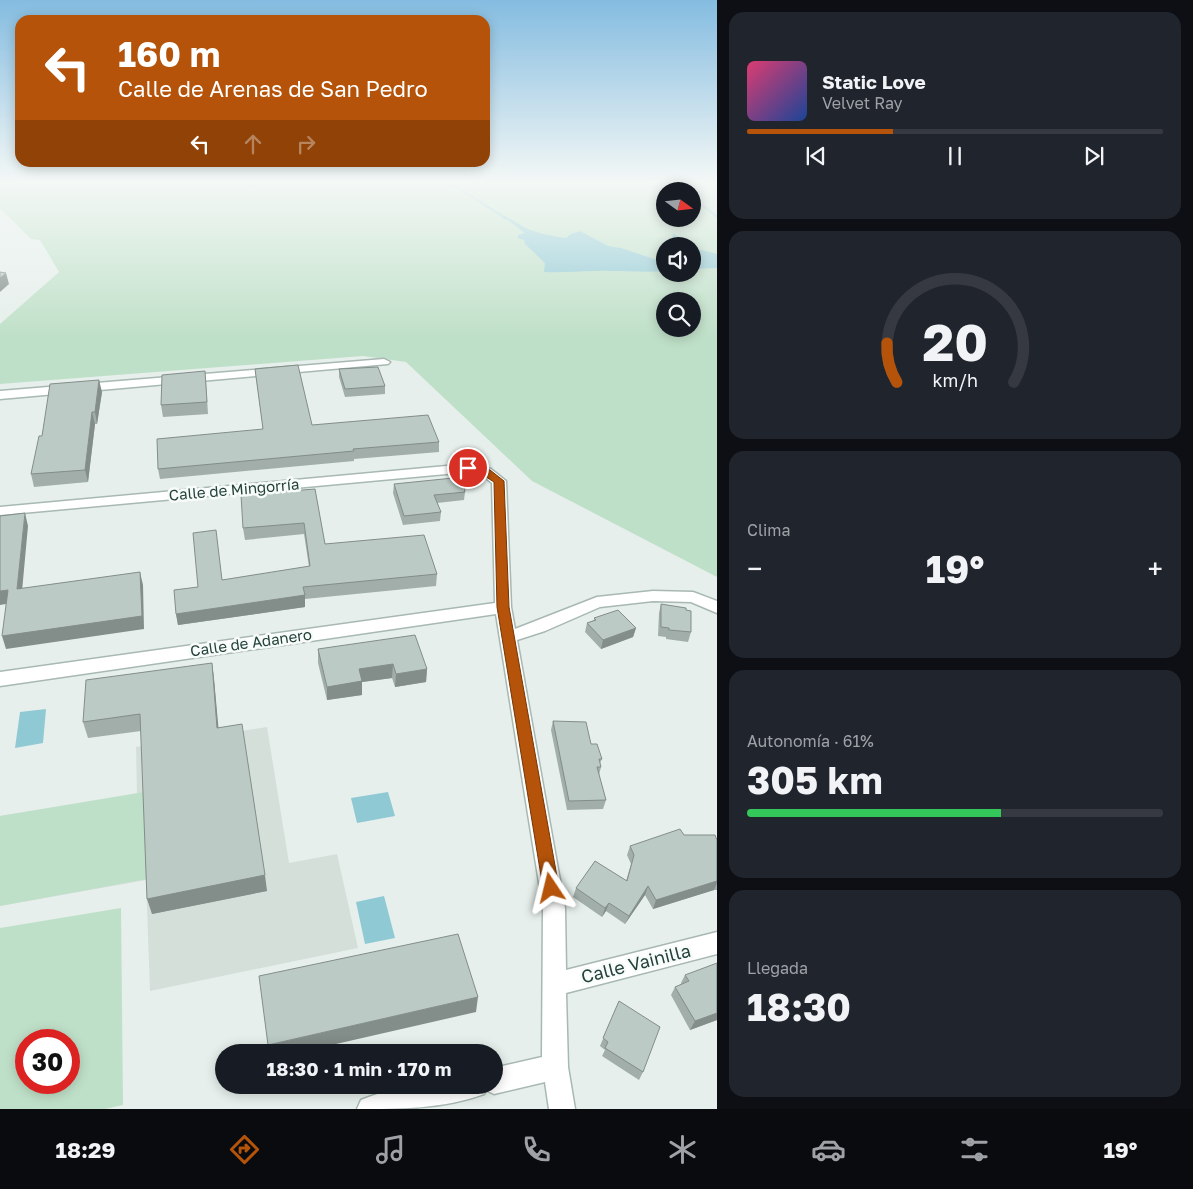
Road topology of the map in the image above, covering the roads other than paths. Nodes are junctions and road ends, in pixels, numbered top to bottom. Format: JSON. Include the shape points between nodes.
{"nodes":[{"id":1,"x":384,"y":362,"type":"dead end"},
{"id":2,"x":0,"y":395,"type":"edge"},
{"id":3,"x":0,"y":511,"type":"edge"},
{"id":4,"x":503,"y":607,"type":"junction"},
{"id":5,"x":717,"y":608,"type":"edge"},
{"id":6,"x":508,"y":637,"type":"junction"},
{"id":7,"x":0,"y":679,"type":"edge"},
{"id":8,"x":717,"y":943,"type":"edge"},
{"id":9,"x":555,"y":984,"type":"junction"},
{"id":10,"x":555,"y":1067,"type":"junction"},
{"id":11,"x":503,"y":1079,"type":"edge"},
{"id":12,"x":436,"y":1094,"type":"edge"},
{"id":13,"x":370,"y":1109,"type":"edge"},
{"id":14,"x":562,"y":1109,"type":"edge"}],
"edges":[{"from":1,"to":2,"type":"street"},
{"from":3,"to":4,"type":"street","name":"Calle de Mingorría","via":[[468,468],[486,472],[499,481]]},
{"from":4,"to":6,"type":"street"},
{"from":4,"to":7,"type":"street","name":"Calle de Adanero"},
{"from":5,"to":6,"type":"street","via":[[693,597],[653,596],[597,602]]},
{"from":6,"to":9,"type":"street","via":[[554,908]]},
{"from":8,"to":9,"type":"street","name":"Calle Vainilla"},
{"from":9,"to":10,"type":"street"},
{"from":10,"to":11,"type":"street"},
{"from":10,"to":14,"type":"street"},
{"from":12,"to":13,"type":"street"}]}
